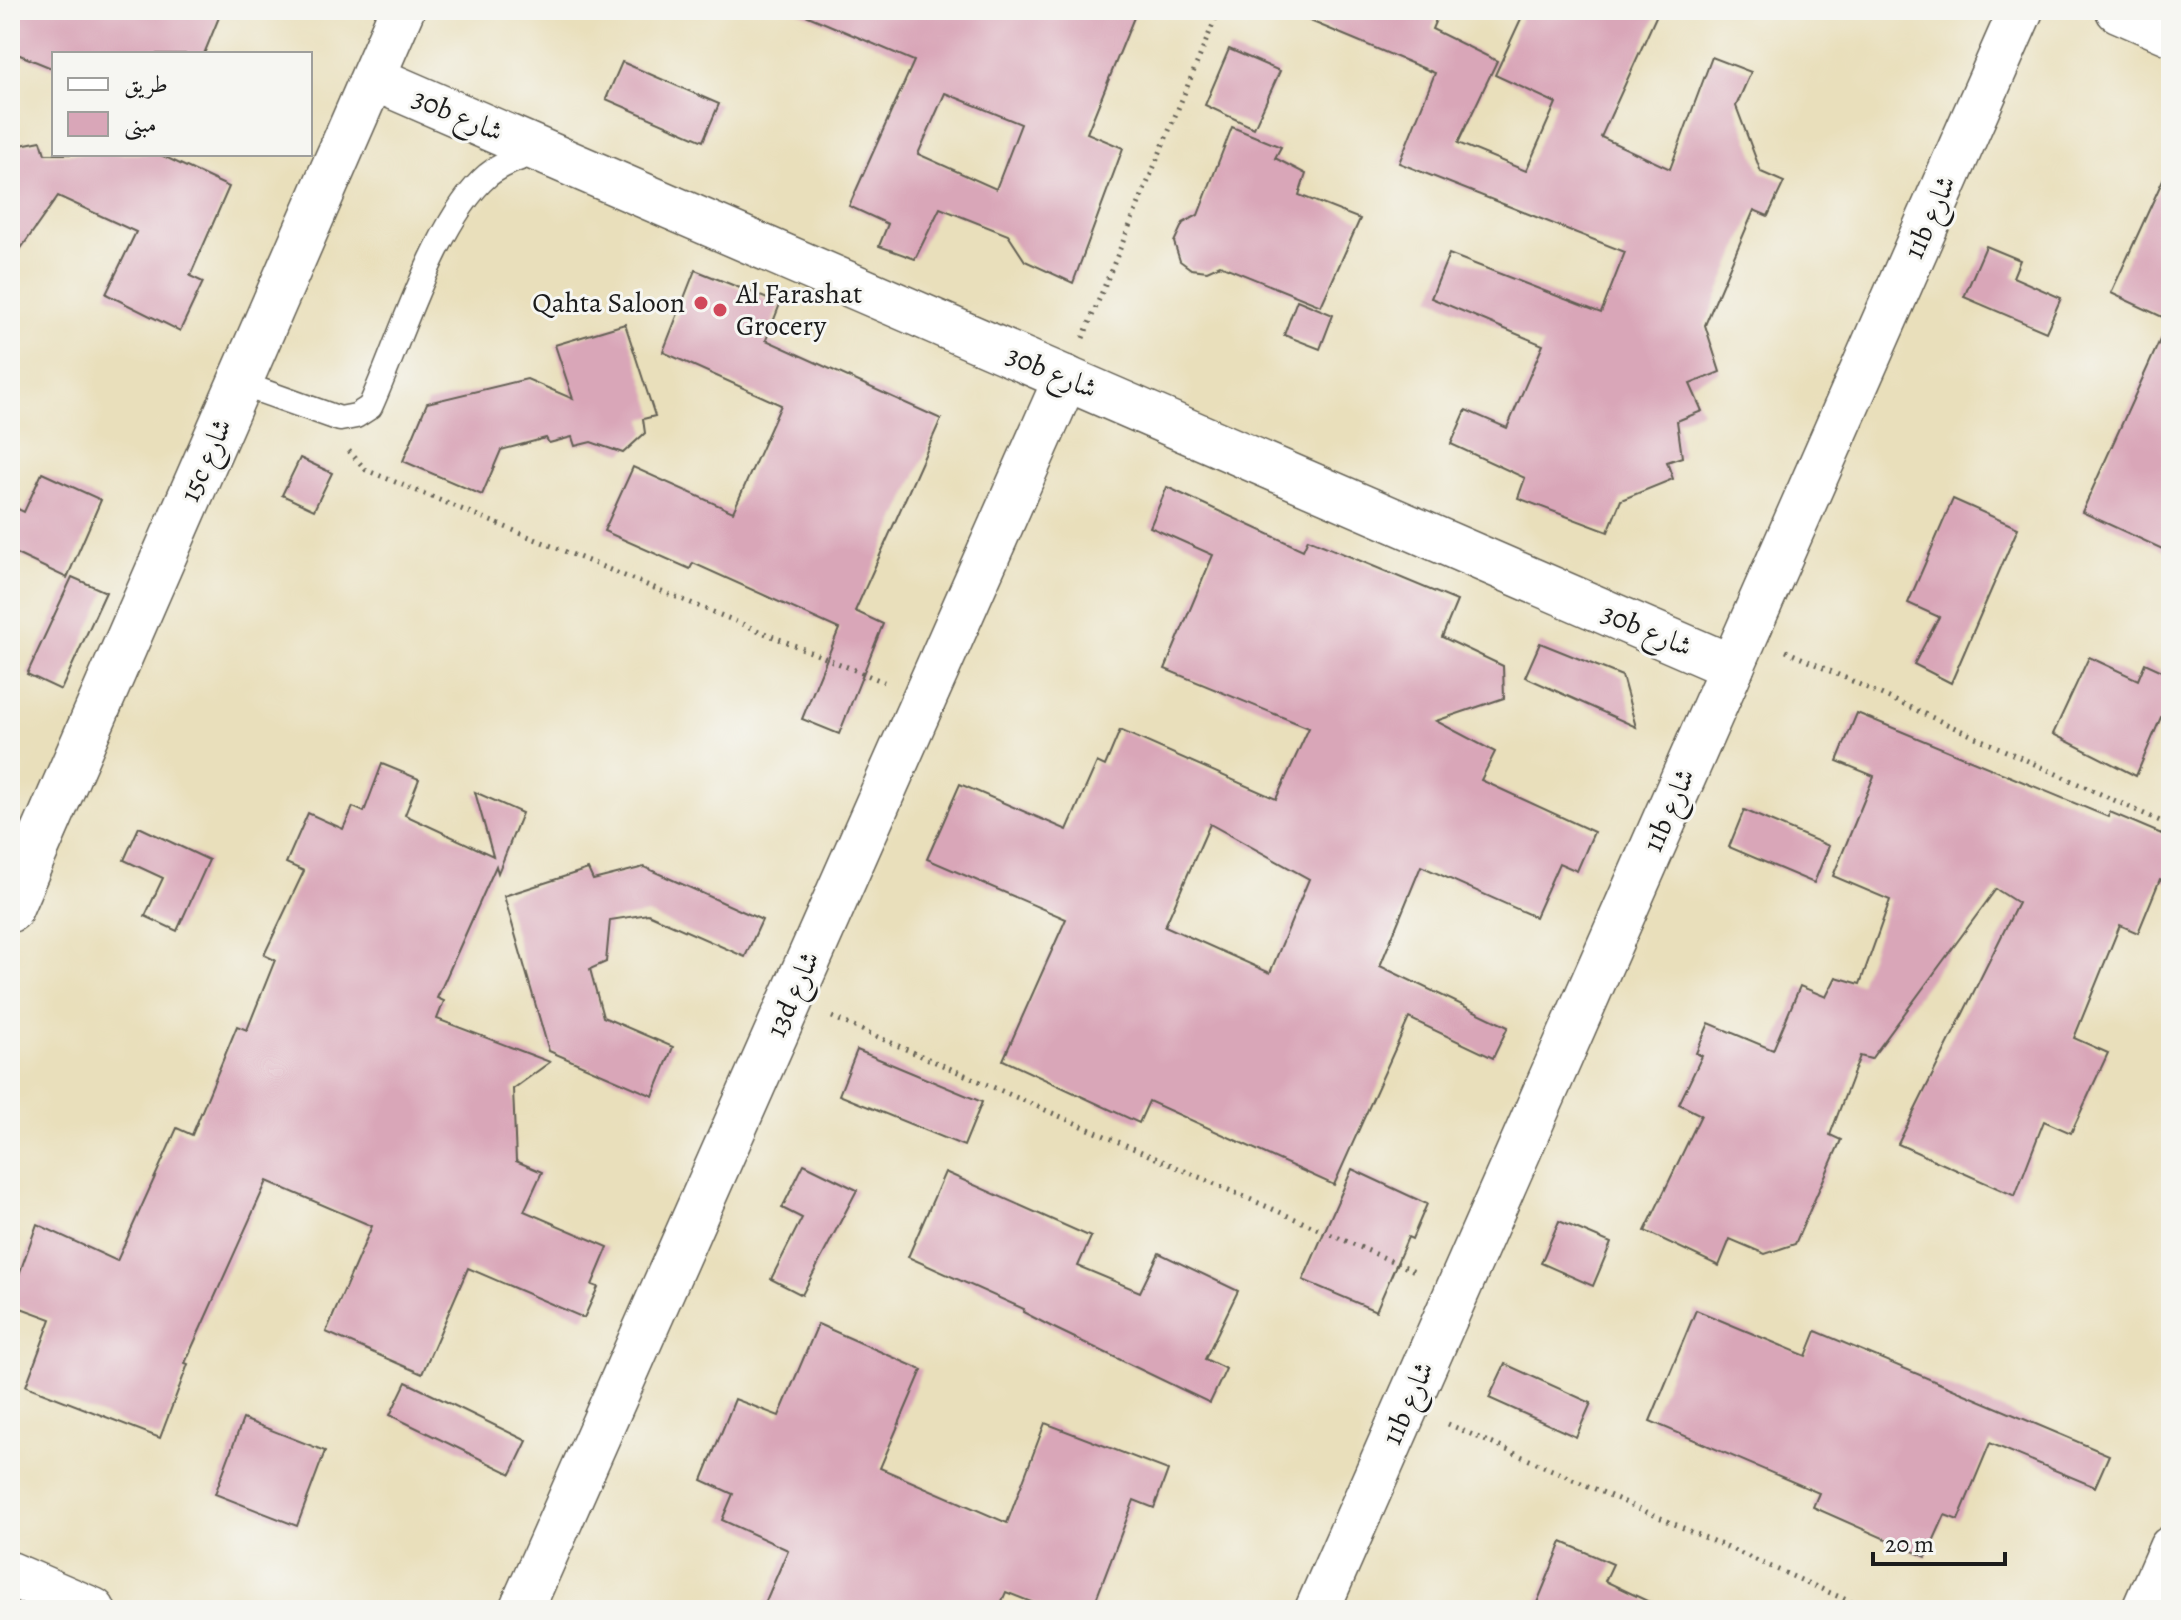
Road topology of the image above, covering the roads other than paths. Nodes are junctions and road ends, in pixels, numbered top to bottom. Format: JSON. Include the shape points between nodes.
{"nodes":[{"id":1,"x":402,"y":10,"type":"edge"},
{"id":2,"x":2021,"y":10,"type":"edge"},
{"id":3,"x":2118,"y":10,"type":"edge"},
{"id":4,"x":2171,"y":33,"type":"edge"},
{"id":5,"x":373,"y":78,"type":"junction"},
{"id":6,"x":540,"y":151,"type":"junction"},
{"id":7,"x":1066,"y":378,"type":"junction"},
{"id":8,"x":239,"y":383,"type":"junction"},
{"id":9,"x":1739,"y":650,"type":"junction"},
{"id":10,"x":10,"y":910,"type":"edge"},
{"id":11,"x":10,"y":1574,"type":"edge"},
{"id":12,"x":93,"y":1610,"type":"edge"},
{"id":13,"x":521,"y":1610,"type":"edge"},
{"id":14,"x":1317,"y":1610,"type":"edge"}],
"edges":[{"from":1,"to":5,"type":"street","name":"15c شارع"},
{"from":2,"to":9,"type":"street","name":"11b شارع"},
{"from":3,"to":4,"type":"street"},
{"from":5,"to":6,"type":"street","name":"30b شارع"},
{"from":5,"to":8,"type":"street","name":"15c شارع"},
{"from":6,"to":7,"type":"street","name":"30b شارع"},
{"from":6,"to":8,"type":"lane","via":[[513,160],[469,195],[425,275],[370,407],[340,419]]},
{"from":7,"to":9,"type":"street","name":"30b شارع"},
{"from":7,"to":13,"type":"street","name":"13d شارع"},
{"from":8,"to":10,"type":"street","name":"15c شارع"},
{"from":9,"to":14,"type":"street","name":"11b شارع"},
{"from":11,"to":12,"type":"street"}]}
